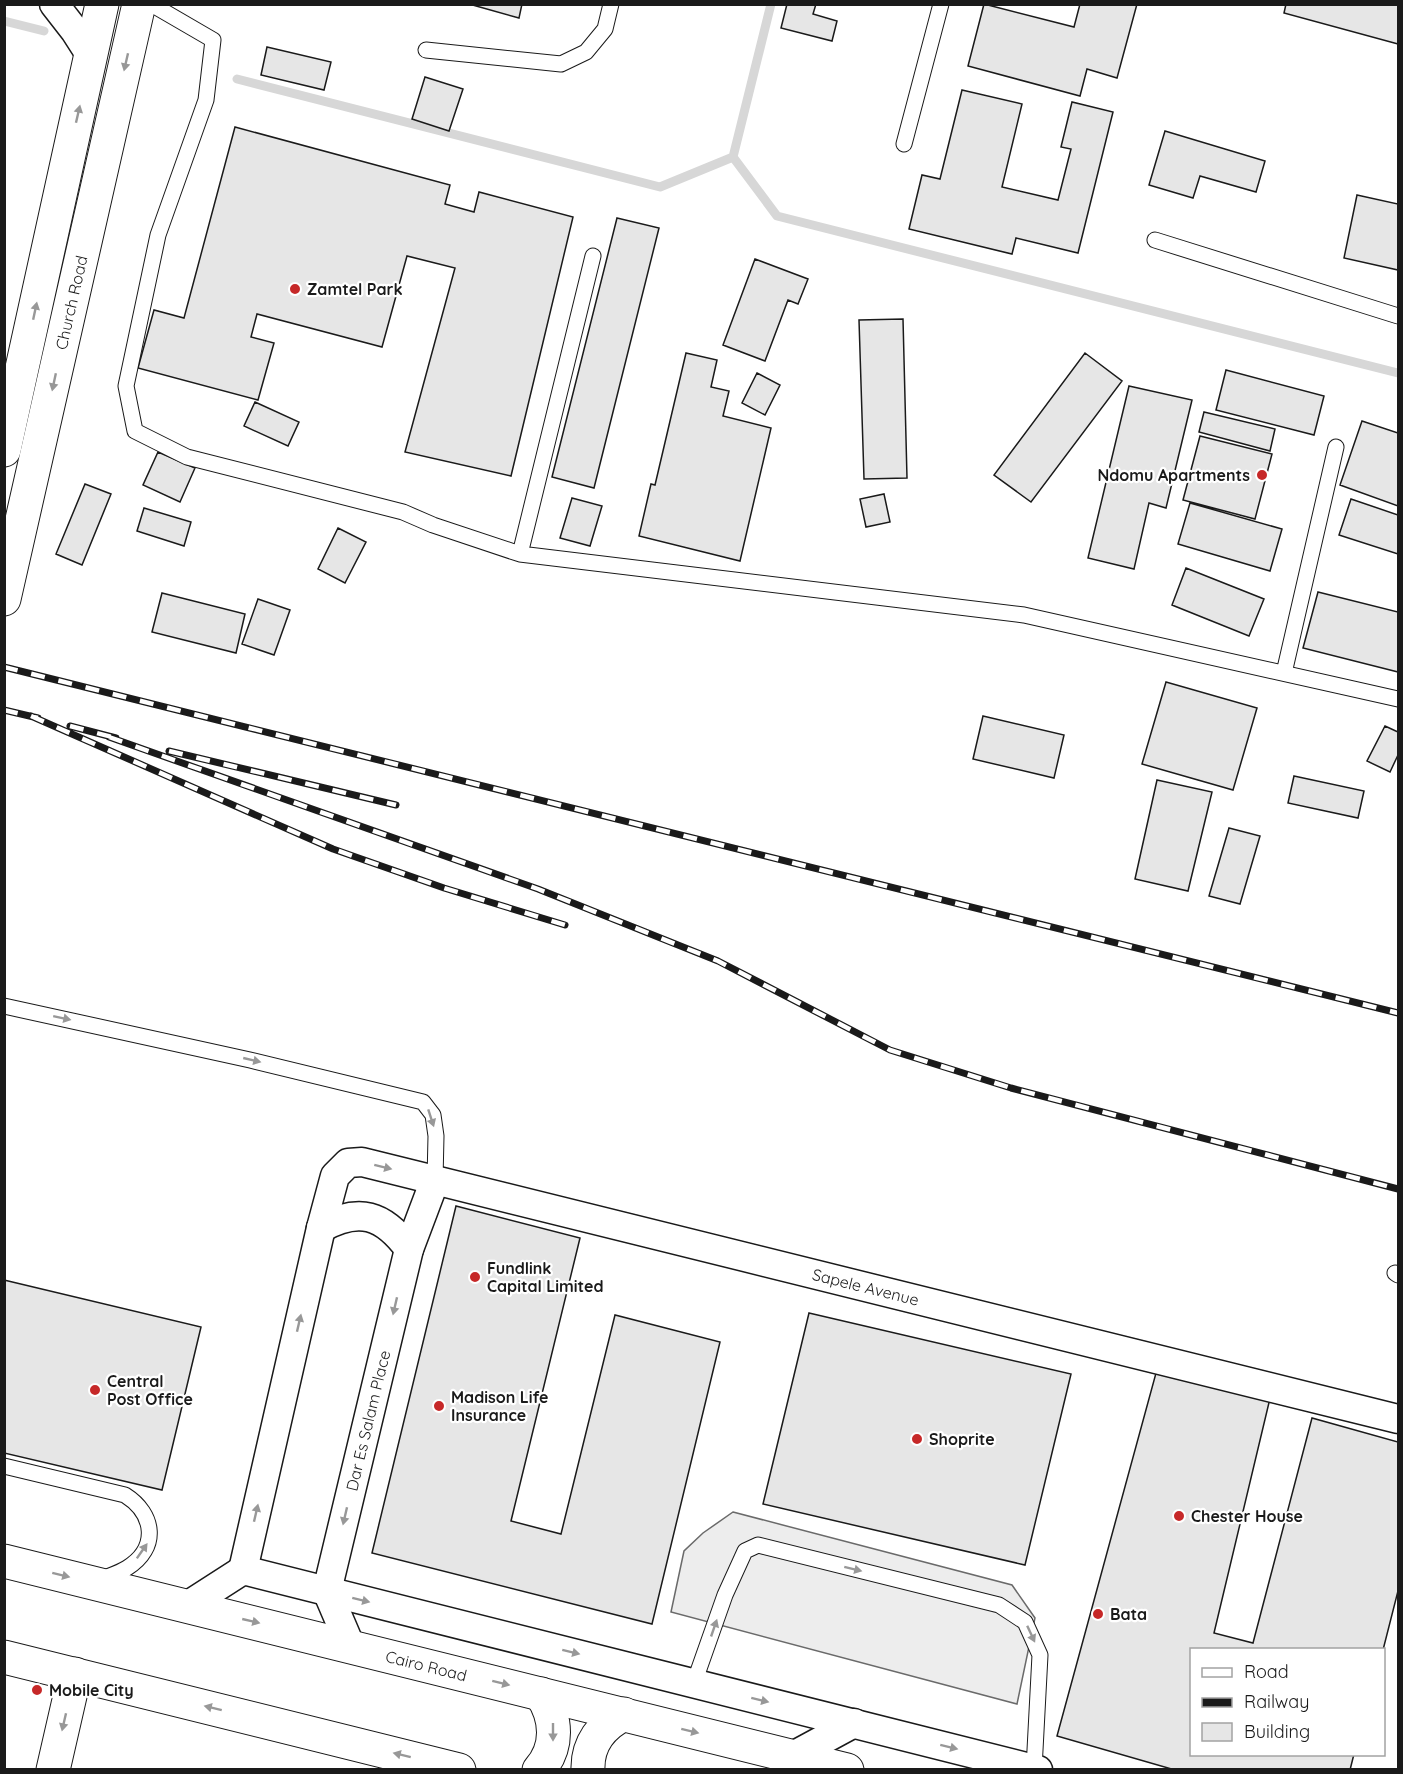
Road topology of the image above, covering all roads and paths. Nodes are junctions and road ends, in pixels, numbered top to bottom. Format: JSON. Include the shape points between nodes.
{"nodes":[{"id":1,"x":54,"y":4,"type":"edge"},
{"id":2,"x":102,"y":4,"type":"edge"},
{"id":3,"x":139,"y":4,"type":"edge"},
{"id":4,"x":151,"y":4,"type":"edge"},
{"id":5,"x":612,"y":4,"type":"edge"},
{"id":6,"x":941,"y":4,"type":"edge"},
{"id":7,"x":426,"y":50,"type":"dead end"},
{"id":8,"x":91,"y":56,"type":"junction"},
{"id":9,"x":904,"y":144,"type":"dead end"},
{"id":10,"x":1155,"y":240,"type":"dead end"},
{"id":11,"x":592,"y":256,"type":"dead end"},
{"id":12,"x":1398,"y":316,"type":"edge"},
{"id":13,"x":1336,"y":447,"type":"dead end"},
{"id":14,"x":4,"y":450,"type":"edge"},
{"id":15,"x":519,"y":554,"type":"junction"},
{"id":16,"x":4,"y":599,"type":"edge"},
{"id":17,"x":1284,"y":673,"type":"junction"},
{"id":18,"x":1398,"y":699,"type":"edge"},
{"id":19,"x":4,"y":1006,"type":"edge"},
{"id":20,"x":435,"y":1180,"type":"junction"},
{"id":21,"x":321,"y":1228,"type":"junction"},
{"id":22,"x":409,"y":1249,"type":"junction"},
{"id":23,"x":1398,"y":1419,"type":"edge"},
{"id":24,"x":4,"y":1466,"type":"edge"},
{"id":25,"x":4,"y":1561,"type":"edge"},
{"id":26,"x":243,"y":1570,"type":"junction"},
{"id":27,"x":95,"y":1583,"type":"junction"},
{"id":28,"x":327,"y":1591,"type":"junction"},
{"id":29,"x":187,"y":1606,"type":"junction"},
{"id":30,"x":350,"y":1645,"type":"junction"},
{"id":31,"x":4,"y":1657,"type":"edge"},
{"id":32,"x":75,"y":1674,"type":"junction"},
{"id":33,"x":694,"y":1683,"type":"junction"},
{"id":34,"x":541,"y":1694,"type":"junction"},
{"id":35,"x":624,"y":1714,"type":"junction"},
{"id":36,"x":854,"y":1723,"type":"junction"},
{"id":37,"x":794,"y":1756,"type":"junction"},
{"id":38,"x":1036,"y":1769,"type":"edge"},
{"id":39,"x":54,"y":1770,"type":"edge"},
{"id":40,"x":459,"y":1770,"type":"edge"},
{"id":41,"x":539,"y":1770,"type":"edge"},
{"id":42,"x":588,"y":1770,"type":"edge"},
{"id":43,"x":847,"y":1770,"type":"edge"}],
"edges":[{"from":1,"to":8,"type":"street"},
{"from":2,"to":8,"type":"main road","name":"Church Road"},
{"from":3,"to":16,"type":"main road","name":"Church Road","one_way":true},
{"from":4,"to":15,"type":"lane","via":[[213,40],[206,100],[158,235],[126,386],[135,431],[187,457],[403,512]]},
{"from":5,"to":7,"type":"lane","via":[[599,37],[586,52],[561,64]]},
{"from":6,"to":9,"type":"lane"},
{"from":14,"to":8,"type":"main road","name":"Church Road","one_way":true},
{"from":10,"to":12,"type":"lane"},
{"from":11,"to":15,"type":"lane"},
{"from":13,"to":17,"type":"lane"},
{"from":15,"to":17,"type":"lane","via":[[1024,615]]},
{"from":17,"to":18,"type":"lane"},
{"from":19,"to":20,"type":"lane","one_way":true,"via":[[423,1102],[433,1115]]},
{"from":21,"to":20,"type":"street","name":"Sapele Avenue","one_way":true,"via":[[335,1176],[348,1163],[362,1162]]},
{"from":20,"to":22,"type":"street","name":"Dar Es Salam Place"},
{"from":20,"to":23,"type":"street","name":"Sapele Avenue"},
{"from":21,"to":22,"type":"street","via":[[339,1218],[379,1220],[396,1232]]},
{"from":26,"to":21,"type":"street","one_way":true},
{"from":22,"to":28,"type":"street","name":"Dar Es Salam Place","one_way":true},
{"from":27,"to":24,"type":"lane","one_way":true,"via":[[128,1567],[145,1550],[149,1524],[144,1512],[125,1495]]},
{"from":25,"to":27,"type":"main road","name":"Cairo Road","one_way":true},
{"from":26,"to":28,"type":"street"},
{"from":26,"to":29,"type":"street"},
{"from":27,"to":29,"type":"main road","name":"Cairo Road"},
{"from":28,"to":30,"type":"street"},
{"from":28,"to":33,"type":"street","one_way":true},
{"from":29,"to":30,"type":"main road","name":"Cairo Road","one_way":true},
{"from":30,"to":34,"type":"main road","name":"Cairo Road","one_way":true},
{"from":31,"to":32,"type":"main road"},
{"from":32,"to":39,"type":"main road","one_way":true},
{"from":40,"to":32,"type":"main road","one_way":true},
{"from":33,"to":36,"type":"street","one_way":true},
{"from":33,"to":38,"type":"lane","one_way":true,"via":[[745,1551],[758,1545],[999,1605],[1025,1622],[1040,1654]]},
{"from":34,"to":35,"type":"main road","name":"Cairo Road"},
{"from":34,"to":41,"type":"main road","one_way":true,"via":[[553,1716],[554,1742]]},
{"from":35,"to":37,"type":"main road","name":"Cairo Road","one_way":true},
{"from":35,"to":42,"type":"main road","via":[[607,1724],[595,1739],[589,1751]]},
{"from":36,"to":37,"type":"street"},
{"from":36,"to":38,"type":"street","one_way":true},
{"from":37,"to":43,"type":"main road","name":"Cairo Road"}]}
